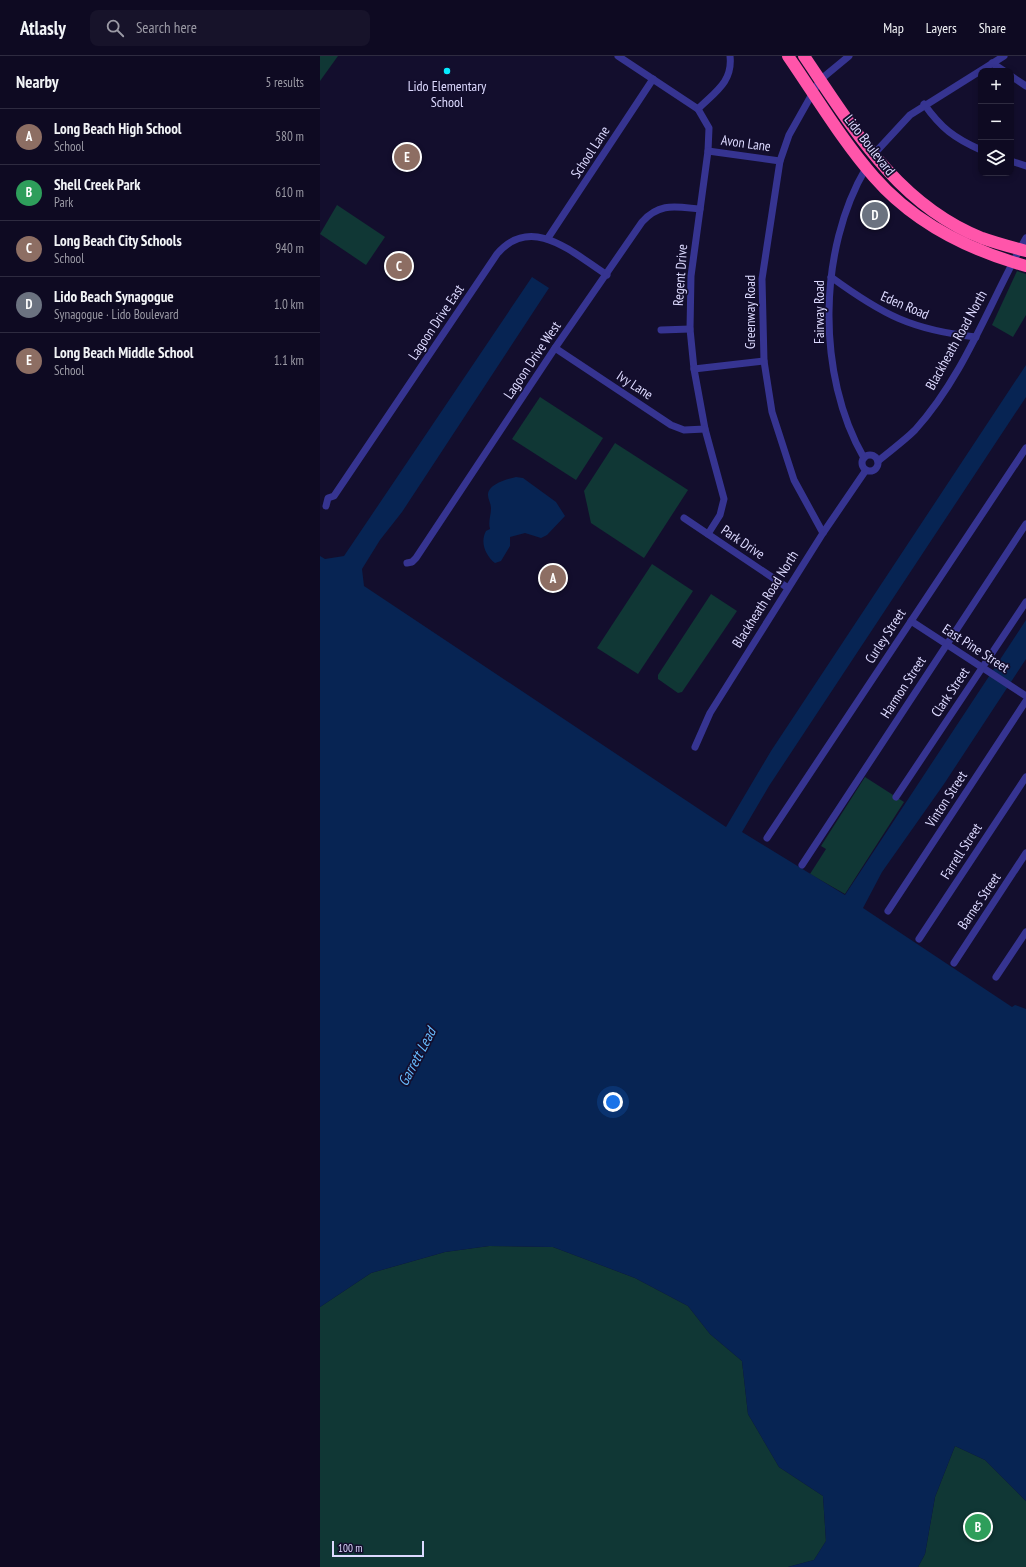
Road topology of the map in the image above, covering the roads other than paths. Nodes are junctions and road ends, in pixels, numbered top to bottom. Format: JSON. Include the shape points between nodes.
{"nodes":[{"id":1,"x":618,"y":56,"type":"edge"},
{"id":2,"x":730,"y":56,"type":"edge"},
{"id":3,"x":788,"y":56,"type":"edge"},
{"id":4,"x":804,"y":56,"type":"edge"},
{"id":5,"x":849,"y":56,"type":"edge"},
{"id":6,"x":1004,"y":56,"type":"edge"},
{"id":7,"x":992,"y":63,"type":"junction"},
{"id":8,"x":1000,"y":68,"type":"edge"},
{"id":9,"x":1014,"y":78,"type":"edge"},
{"id":10,"x":653,"y":79,"type":"junction"},
{"id":11,"x":820,"y":80,"type":"junction"},
{"id":12,"x":1026,"y":86,"type":"edge"},
{"id":13,"x":813,"y":93,"type":"junction"},
{"id":14,"x":924,"y":104,"type":"junction"},
{"id":15,"x":698,"y":109,"type":"junction"},
{"id":16,"x":978,"y":149,"type":"edge"},
{"id":17,"x":708,"y":152,"type":"junction"},
{"id":18,"x":873,"y":155,"type":"junction"},
{"id":19,"x":780,"y":161,"type":"junction"},
{"id":20,"x":1014,"y":162,"type":"edge"},
{"id":21,"x":1026,"y":166,"type":"edge"},
{"id":22,"x":866,"y":168,"type":"junction"},
{"id":23,"x":700,"y":209,"type":"junction"},
{"id":24,"x":548,"y":238,"type":"junction"},
{"id":25,"x":1026,"y":238,"type":"edge"},
{"id":26,"x":1023,"y":250,"type":"edge"},
{"id":27,"x":1013,"y":262,"type":"junction"},
{"id":28,"x":1026,"y":266,"type":"edge"},
{"id":29,"x":607,"y":275,"type":"junction"},
{"id":30,"x":831,"y":278,"type":"junction"},
{"id":31,"x":690,"y":329,"type":"junction"},
{"id":32,"x":661,"y":330,"type":"dead end"},
{"id":33,"x":976,"y":337,"type":"junction"},
{"id":34,"x":555,"y":348,"type":"junction"},
{"id":35,"x":764,"y":361,"type":"junction"},
{"id":36,"x":694,"y":369,"type":"junction"},
{"id":37,"x":705,"y":429,"type":"junction"},
{"id":38,"x":1026,"y":448,"type":"edge"},
{"id":39,"x":864,"y":458,"type":"junction"},
{"id":40,"x":878,"y":461,"type":"junction"},
{"id":41,"x":866,"y":470,"type":"junction"},
{"id":42,"x":320,"y":495,"type":"edge"},
{"id":43,"x":328,"y":498,"type":"junction"},
{"id":44,"x":326,"y":506,"type":"dead end"},
{"id":45,"x":684,"y":518,"type":"dead end"},
{"id":46,"x":1026,"y":524,"type":"edge"},
{"id":47,"x":823,"y":533,"type":"junction"},
{"id":48,"x":708,"y":534,"type":"junction"},
{"id":49,"x":407,"y":563,"type":"dead end"},
{"id":50,"x":788,"y":588,"type":"junction"},
{"id":51,"x":1026,"y":602,"type":"edge"},
{"id":52,"x":911,"y":621,"type":"junction"},
{"id":53,"x":947,"y":644,"type":"junction"},
{"id":54,"x":985,"y":669,"type":"junction"},
{"id":55,"x":1026,"y":696,"type":"edge"},
{"id":56,"x":1026,"y":701,"type":"edge"},
{"id":57,"x":695,"y":747,"type":"dead end"},
{"id":58,"x":1026,"y":777,"type":"edge"},
{"id":59,"x":896,"y":797,"type":"dead end"},
{"id":60,"x":767,"y":838,"type":"dead end"},
{"id":61,"x":1026,"y":853,"type":"edge"},
{"id":62,"x":802,"y":865,"type":"dead end"},
{"id":63,"x":888,"y":911,"type":"dead end"},
{"id":64,"x":1026,"y":932,"type":"edge"},
{"id":65,"x":919,"y":940,"type":"dead end"},
{"id":66,"x":954,"y":962,"type":"dead end"},
{"id":67,"x":996,"y":977,"type":"dead end"}],
"edges":[{"from":1,"to":10,"type":"street","name":"Regent Drive"},
{"from":2,"to":15,"type":"street","via":[[731,68],[728,79]]},
{"from":3,"to":13,"type":"highway","name":"Lido Boulevard"},
{"from":4,"to":11,"type":"highway","name":"Lido Boulevard"},
{"from":5,"to":11,"type":"street","name":"Greenway Road"},
{"from":6,"to":7,"type":"street"},
{"from":7,"to":8,"type":"street"},
{"from":7,"to":14,"type":"street"},
{"from":9,"to":12,"type":"street"},
{"from":10,"to":15,"type":"street","name":"Regent Drive"},
{"from":10,"to":24,"type":"street","name":"School Lane"},
{"from":11,"to":13,"type":"street","name":"Greenway Road"},
{"from":11,"to":18,"type":"highway","name":"Lido Boulevard"},
{"from":13,"to":19,"type":"street","name":"Greenway Road","via":[[789,135]]},
{"from":13,"to":22,"type":"highway","name":"Lido Boulevard"},
{"from":14,"to":16,"type":"street","via":[[946,131]]},
{"from":14,"to":18,"type":"street","via":[[903,121]]},
{"from":15,"to":17,"type":"street","name":"Regent Drive","via":[[709,128]]},
{"from":17,"to":19,"type":"street","name":"Avon Lane"},
{"from":17,"to":23,"type":"street","name":"Regent Drive"},
{"from":18,"to":26,"type":"highway","name":"Lido Boulevard","via":[[906,190],[950,221],[982,237]]},
{"from":19,"to":35,"type":"street","name":"Greenway Road","via":[[762,279]]},
{"from":20,"to":21,"type":"street"},
{"from":22,"to":27,"type":"highway","name":"Lido Boulevard","via":[[905,206],[936,228],[975,249]]},
{"from":22,"to":30,"type":"street","name":"Fairway Road","via":[[844,215]]},
{"from":23,"to":29,"type":"street","name":"Lagoon Drive West","via":[[668,206],[652,212],[642,222]]},
{"from":23,"to":31,"type":"street","name":"Regent Drive","via":[[691,276]]},
{"from":24,"to":29,"type":"street","name":"Lagoon Drive East"},
{"from":24,"to":43,"type":"street","name":"Lagoon Drive East","via":[[522,237],[502,248],[334,496]]},
{"from":25,"to":26,"type":"street","name":"Blackheath Road North"},
{"from":26,"to":27,"type":"street","name":"Blackheath Road North"},
{"from":27,"to":28,"type":"highway","name":"Lido Boulevard"},
{"from":27,"to":33,"type":"street","name":"Blackheath Road North"},
{"from":29,"to":34,"type":"street","name":"Lagoon Drive West"},
{"from":30,"to":33,"type":"street","name":"Eden Road","via":[[874,307],[901,321],[936,331]]},
{"from":30,"to":39,"type":"street","name":"Fairway Road","via":[[830,327],[835,377],[846,419]]},
{"from":31,"to":32,"type":"street"},
{"from":31,"to":36,"type":"street","name":"Regent Drive"},
{"from":33,"to":40,"type":"street","name":"Blackheath Road North","via":[[940,398],[914,430]]},
{"from":34,"to":37,"type":"street","name":"Ivy Lane","via":[[671,425],[684,430]]},
{"from":34,"to":49,"type":"street","name":"Lagoon Drive West","via":[[416,558]]},
{"from":35,"to":36,"type":"street"},
{"from":35,"to":47,"type":"street","name":"Greenway Road","via":[[772,412],[784,451],[794,480]]},
{"from":36,"to":37,"type":"street","name":"Regent Drive"},
{"from":37,"to":48,"type":"street","name":"Regent Drive","via":[[724,499],[720,515]]},
{"from":38,"to":52,"type":"street","name":"Curley Street"},
{"from":39,"to":40,"type":"street","via":[[868,455],[873,456]]},
{"from":39,"to":41,"type":"street","name":"Fairway Road","via":[[862,464]]},
{"from":40,"to":41,"type":"street","via":[[876,469]]},
{"from":41,"to":47,"type":"street","name":"Blackheath Road North"},
{"from":42,"to":43,"type":"street"},
{"from":43,"to":44,"type":"street"},
{"from":45,"to":48,"type":"street","name":"Park Drive"},
{"from":46,"to":53,"type":"street","name":"Harmon Street"},
{"from":47,"to":50,"type":"street","name":"Blackheath Road North"},
{"from":48,"to":50,"type":"street","name":"Park Drive"},
{"from":50,"to":57,"type":"street","name":"Blackheath Road North","via":[[710,713]]},
{"from":51,"to":54,"type":"street","name":"Clark Street"},
{"from":52,"to":53,"type":"street","name":"East Pine Street"},
{"from":52,"to":60,"type":"street","name":"Curley Street"},
{"from":53,"to":54,"type":"street","name":"East Pine Street"},
{"from":53,"to":62,"type":"street","name":"Harmon Street"},
{"from":54,"to":55,"type":"street","name":"East Pine Street"},
{"from":54,"to":59,"type":"street","name":"Clark Street"},
{"from":56,"to":63,"type":"street","name":"Vinton Street"},
{"from":58,"to":65,"type":"street","name":"Farrell Street"},
{"from":61,"to":66,"type":"street","name":"Barnes Street"},
{"from":64,"to":67,"type":"street"}]}
